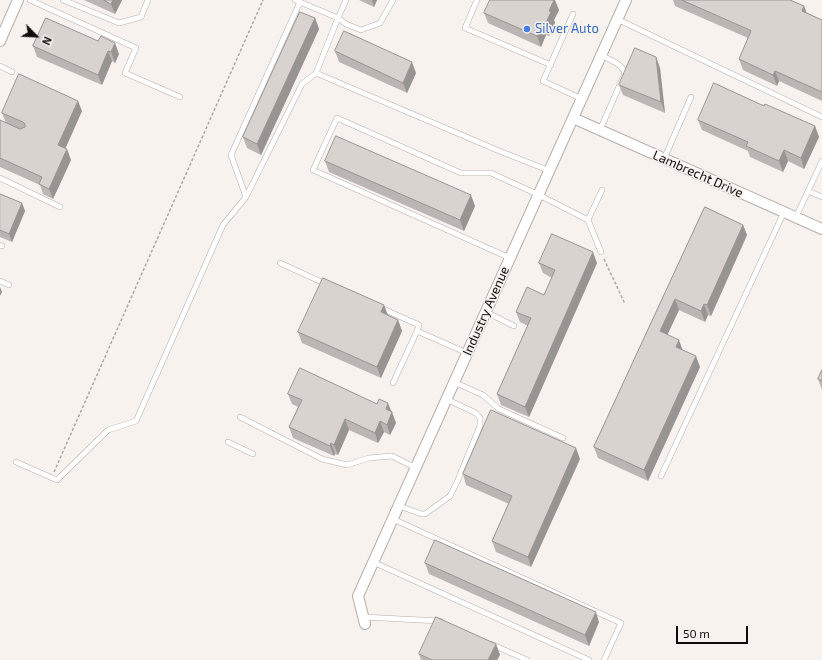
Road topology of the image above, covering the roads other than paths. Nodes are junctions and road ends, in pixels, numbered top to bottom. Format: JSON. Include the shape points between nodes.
{"nodes":[{"id":1,"x":18,"y":0,"type":"edge"},
{"id":2,"x":30,"y":0,"type":"edge"},
{"id":3,"x":63,"y":0,"type":"edge"},
{"id":4,"x":148,"y":0,"type":"edge"},
{"id":5,"x":346,"y":0,"type":"edge"},
{"id":6,"x":393,"y":0,"type":"edge"},
{"id":7,"x":477,"y":0,"type":"edge"},
{"id":8,"x":626,"y":0,"type":"edge"},
{"id":9,"x":297,"y":1,"type":"edge"},
{"id":10,"x":573,"y":14,"type":"dead end"},
{"id":11,"x":338,"y":18,"type":"junction"},
{"id":12,"x":617,"y":19,"type":"junction"},
{"id":13,"x":2,"y":29,"type":"edge"},
{"id":14,"x":0,"y":41,"type":"edge"},
{"id":15,"x":601,"y":55,"type":"junction"},
{"id":16,"x":551,"y":65,"type":"junction"},
{"id":17,"x":0,"y":66,"type":"edge"},
{"id":18,"x":12,"y":72,"type":"dead end"},
{"id":19,"x":316,"y":72,"type":"junction"},
{"id":20,"x":691,"y":97,"type":"dead end"},
{"id":21,"x":180,"y":98,"type":"dead end"},
{"id":22,"x":582,"y":99,"type":"junction"},
{"id":23,"x":822,"y":117,"type":"edge"},
{"id":24,"x":573,"y":118,"type":"junction"},
{"id":25,"x":600,"y":130,"type":"junction"},
{"id":26,"x":664,"y":159,"type":"junction"},
{"id":27,"x":822,"y":161,"type":"edge"},
{"id":28,"x":550,"y":170,"type":"junction"},
{"id":29,"x":0,"y":178,"type":"edge"},
{"id":30,"x":602,"y":190,"type":"dead end"},
{"id":31,"x":808,"y":192,"type":"junction"},
{"id":32,"x":539,"y":195,"type":"junction"},
{"id":33,"x":246,"y":197,"type":"junction"},
{"id":34,"x":822,"y":197,"type":"edge"},
{"id":35,"x":60,"y":208,"type":"dead end"},
{"id":36,"x":784,"y":212,"type":"junction"},
{"id":37,"x":796,"y":218,"type":"junction"},
{"id":38,"x":588,"y":220,"type":"junction"},
{"id":39,"x":822,"y":229,"type":"edge"},
{"id":40,"x":601,"y":252,"type":"road end"},
{"id":41,"x":510,"y":258,"type":"junction"},
{"id":42,"x":280,"y":263,"type":"dead end"},
{"id":43,"x":0,"y":281,"type":"edge"},
{"id":44,"x":9,"y":285,"type":"dead end"},
{"id":45,"x":330,"y":285,"type":"edge"},
{"id":46,"x":378,"y":307,"type":"edge"},
{"id":47,"x":486,"y":312,"type":"junction"},
{"id":48,"x":514,"y":326,"type":"dead end"},
{"id":49,"x":417,"y":331,"type":"junction"},
{"id":50,"x":467,"y":353,"type":"junction"},
{"id":51,"x":454,"y":382,"type":"junction"},
{"id":52,"x":393,"y":383,"type":"dead end"},
{"id":53,"x":446,"y":400,"type":"junction"},
{"id":54,"x":240,"y":417,"type":"dead end"},
{"id":55,"x":563,"y":438,"type":"dead end"},
{"id":56,"x":228,"y":442,"type":"dead end"},
{"id":57,"x":253,"y":454,"type":"dead end"},
{"id":58,"x":16,"y":462,"type":"dead end"},
{"id":59,"x":416,"y":468,"type":"junction"},
{"id":60,"x":661,"y":476,"type":"dead end"},
{"id":61,"x":399,"y":506,"type":"junction"},
{"id":62,"x":393,"y":519,"type":"junction"},
{"id":63,"x":372,"y":562,"type":"junction"},
{"id":64,"x":364,"y":621,"type":"joint"},
{"id":65,"x":446,"y":623,"type":"edge"},
{"id":66,"x":486,"y":642,"type":"edge"},
{"id":67,"x":527,"y":660,"type":"edge"},
{"id":68,"x":589,"y":660,"type":"edge"},
{"id":69,"x":604,"y":660,"type":"edge"}],
"edges":[{"from":1,"to":13,"type":"street"},
{"from":2,"to":21,"type":"lane","via":[[136,48],[125,73]]},
{"from":3,"to":4,"type":"lane","via":[[119,23],[140,17]]},
{"from":5,"to":11,"type":"lane"},
{"from":6,"to":11,"type":"lane","via":[[380,23],[361,30]]},
{"from":7,"to":16,"type":"lane","via":[[465,28]]},
{"from":8,"to":12,"type":"street","name":"Industry Avenue"},
{"from":9,"to":11,"type":"lane"},
{"from":9,"to":33,"type":"lane","via":[[231,155]]},
{"from":10,"to":16,"type":"lane"},
{"from":11,"to":19,"type":"lane"},
{"from":12,"to":15,"type":"street","name":"Industry Avenue"},
{"from":12,"to":23,"type":"lane"},
{"from":13,"to":14,"type":"street"},
{"from":15,"to":22,"type":"street","name":"Industry Avenue"},
{"from":15,"to":25,"type":"lane","via":[[616,63],[625,73]]},
{"from":16,"to":22,"type":"lane","via":[[544,82]]},
{"from":17,"to":18,"type":"lane"},
{"from":19,"to":28,"type":"lane","via":[[497,150]]},
{"from":19,"to":33,"type":"lane","via":[[302,84]]},
{"from":20,"to":26,"type":"lane"},
{"from":22,"to":24,"type":"street","name":"Industry Avenue"},
{"from":24,"to":25,"type":"street","name":"Lambrecht Drive"},
{"from":24,"to":28,"type":"street","name":"Industry Avenue"},
{"from":25,"to":26,"type":"street","name":"Lambrecht Drive"},
{"from":26,"to":36,"type":"street","name":"Lambrecht Drive"},
{"from":27,"to":31,"type":"lane"},
{"from":28,"to":32,"type":"street","name":"Industry Avenue"},
{"from":29,"to":35,"type":"lane"},
{"from":30,"to":38,"type":"lane"},
{"from":31,"to":34,"type":"lane"},
{"from":31,"to":37,"type":"lane"},
{"from":32,"to":38,"type":"lane"},
{"from":32,"to":41,"type":"street","name":"Industry Avenue"},
{"from":32,"to":41,"type":"lane","via":[[491,173],[462,173],[337,118],[313,170]]},
{"from":33,"to":58,"type":"lane","via":[[222,226],[136,421],[108,430],[57,480]]},
{"from":36,"to":37,"type":"street","name":"Lambrecht Drive"},
{"from":36,"to":60,"type":"lane"},
{"from":37,"to":39,"type":"street","name":"Lambrecht Drive"},
{"from":38,"to":40,"type":"lane"},
{"from":41,"to":47,"type":"street","name":"Industry Avenue"},
{"from":42,"to":45,"type":"lane"},
{"from":43,"to":44,"type":"lane"},
{"from":46,"to":49,"type":"lane","via":[[419,325]]},
{"from":47,"to":48,"type":"lane"},
{"from":47,"to":50,"type":"street","name":"Industry Avenue"},
{"from":49,"to":50,"type":"lane"},
{"from":49,"to":52,"type":"lane"},
{"from":50,"to":51,"type":"street","name":"Industry Avenue"},
{"from":51,"to":53,"type":"street","name":"Industry Avenue"},
{"from":51,"to":55,"type":"lane","via":[[483,395],[500,409]]},
{"from":53,"to":59,"type":"street","name":"Industry Avenue"},
{"from":53,"to":61,"type":"lane","via":[[476,413],[480,418],[480,426],[458,480],[450,496],[425,514]]},
{"from":54,"to":59,"type":"lane","via":[[322,459],[347,465],[369,458],[392,456]]},
{"from":56,"to":57,"type":"lane"},
{"from":59,"to":61,"type":"street","name":"Industry Avenue"},
{"from":61,"to":62,"type":"street","name":"Industry Avenue"},
{"from":62,"to":63,"type":"street","name":"Industry Avenue"},
{"from":62,"to":69,"type":"lane","via":[[621,623]]},
{"from":63,"to":64,"type":"street","name":"Industry Avenue","via":[[358,596]]},
{"from":63,"to":68,"type":"lane"},
{"from":64,"to":65,"type":"lane","via":[[439,620]]},
{"from":66,"to":67,"type":"lane"}]}
